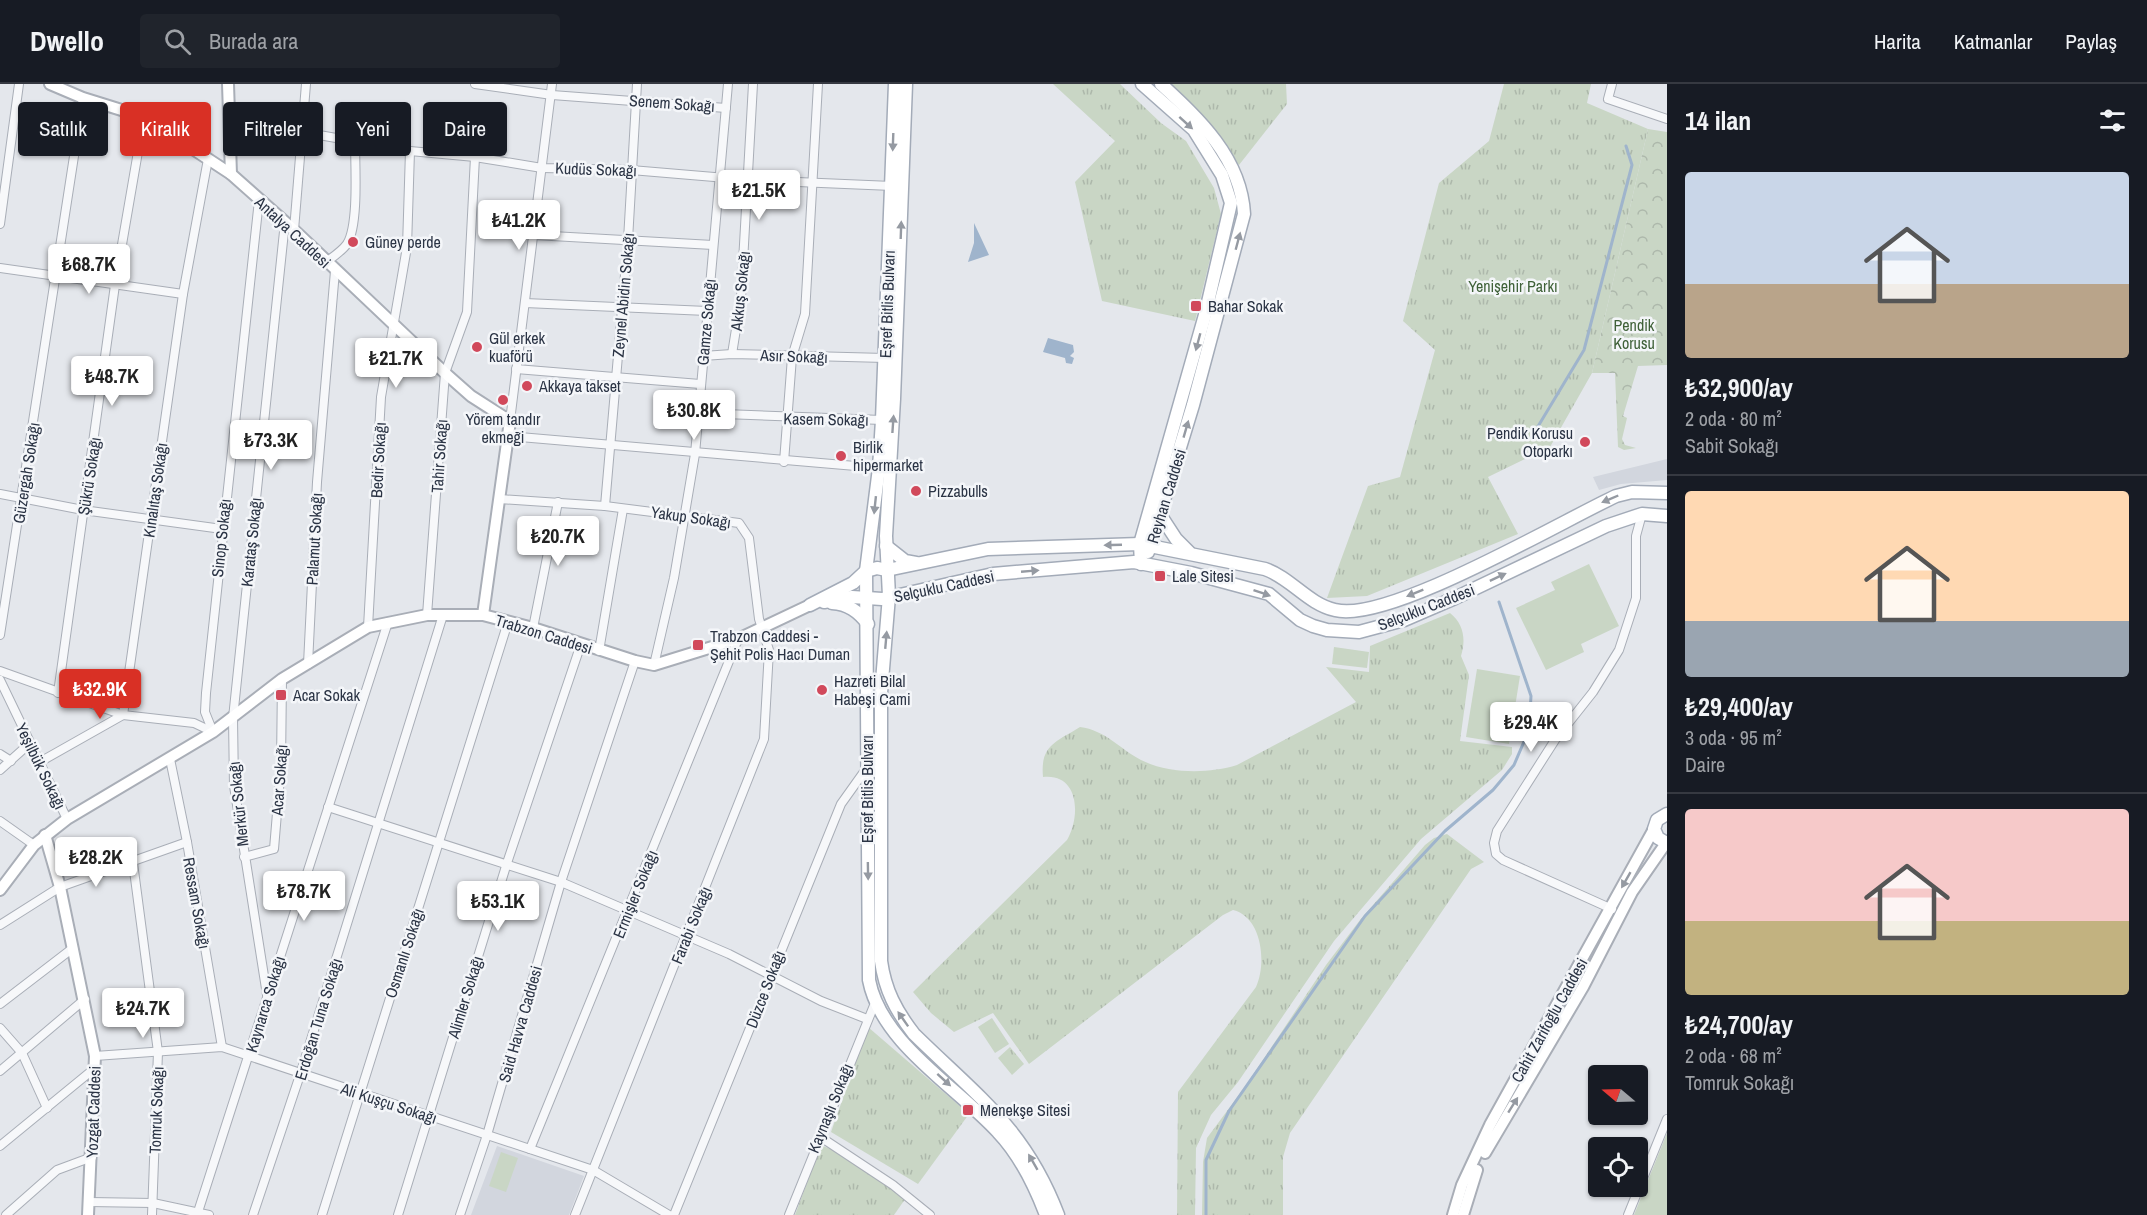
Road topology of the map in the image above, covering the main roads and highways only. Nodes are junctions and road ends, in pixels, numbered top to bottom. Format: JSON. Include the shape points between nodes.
{"nodes":[{"id":1,"x":50,"y":84,"type":"edge"},
{"id":2,"x":228,"y":84,"type":"edge"},
{"id":3,"x":895,"y":84,"type":"edge"},
{"id":4,"x":906,"y":84,"type":"edge"},
{"id":5,"x":1142,"y":84,"type":"edge"},
{"id":6,"x":1161,"y":84,"type":"edge"},
{"id":7,"x":231,"y":174,"type":"junction"},
{"id":8,"x":1667,"y":493,"type":"edge"},
{"id":9,"x":1161,"y":516,"type":"junction"},
{"id":10,"x":1667,"y":516,"type":"edge"},
{"id":11,"x":1147,"y":545,"type":"junction"},
{"id":12,"x":886,"y":546,"type":"junction"},
{"id":13,"x":1189,"y":552,"type":"junction"},
{"id":14,"x":917,"y":563,"type":"junction"},
{"id":15,"x":1142,"y":564,"type":"junction"},
{"id":16,"x":887,"y":570,"type":"junction"},
{"id":17,"x":866,"y":571,"type":"junction"},
{"id":18,"x":890,"y":596,"type":"junction"},
{"id":19,"x":866,"y":597,"type":"junction"},
{"id":20,"x":810,"y":605,"type":"junction"},
{"id":21,"x":483,"y":615,"type":"junction"},
{"id":22,"x":868,"y":624,"type":"junction"},
{"id":23,"x":1667,"y":802,"type":"edge"},
{"id":24,"x":1664,"y":815,"type":"edge"},
{"id":25,"x":1654,"y":829,"type":"junction"},
{"id":26,"x":45,"y":835,"type":"junction"},
{"id":27,"x":1666,"y":843,"type":"edge"},
{"id":28,"x":0,"y":890,"type":"edge"},
{"id":29,"x":87,"y":1211,"type":"edge"},
{"id":30,"x":1046,"y":1215,"type":"edge"},
{"id":31,"x":1058,"y":1215,"type":"edge"},
{"id":32,"x":1453,"y":1215,"type":"edge"},
{"id":33,"x":1463,"y":1215,"type":"edge"}],
"edges":[{"from":1,"to":7,"type":"main road","name":"Antalya Caddesi","via":[[144,117]]},
{"from":2,"to":7,"type":"main road"},
{"from":3,"to":17,"type":"main road","name":"Eşref Bitlis Bulvarı","one_way":true,"via":[[882,420]]},
{"from":12,"to":4,"type":"main road","name":"Eşref Bitlis Bulvarı","one_way":true},
{"from":5,"to":11,"type":"main road","name":"Reyhan Caddesi","one_way":true,"via":[[1194,130],[1222,175],[1231,202]]},
{"from":9,"to":6,"type":"main road","name":"Reyhan Caddesi","one_way":true,"via":[[1245,213],[1241,189],[1209,130]]},
{"from":7,"to":21,"type":"main road","name":"Antalya Caddesi","via":[[471,396],[510,420]]},
{"from":8,"to":13,"type":"main road","name":"Selçuklu Caddesi","one_way":true,"via":[[1632,492],[1616,496],[1426,589],[1353,613],[1319,604],[1280,575]]},
{"from":9,"to":11,"type":"main road","name":"Reyhan Caddesi"},
{"from":9,"to":13,"type":"main road"},
{"from":15,"to":10,"type":"main road","name":"Selçuklu Caddesi","one_way":true,"via":[[1269,594],[1313,626],[1359,632],[1404,620],[1606,526],[1642,514]]},
{"from":11,"to":13,"type":"main road","name":"Selçuklu Caddesi"},
{"from":11,"to":14,"type":"main road","name":"Selçuklu Caddesi","one_way":true,"via":[[988,549]]},
{"from":11,"to":15,"type":"main road","name":"Reyhan Caddesi"},
{"from":12,"to":14,"type":"main road","via":[[905,561]]},
{"from":12,"to":16,"type":"main road","name":"Eşref Bitlis Bulvarı"},
{"from":14,"to":16,"type":"main road","name":"Selçuklu Caddesi"},
{"from":18,"to":15,"type":"main road","name":"Selçuklu Caddesi","one_way":true,"via":[[993,574]]},
{"from":16,"to":17,"type":"main road","name":"Selçuklu Caddesi"},
{"from":16,"to":18,"type":"main road","name":"Eşref Bitlis Bulvarı"},
{"from":17,"to":19,"type":"main road","name":"Eşref Bitlis Bulvarı"},
{"from":17,"to":20,"type":"main road","name":"Trabzon Caddesi"},
{"from":18,"to":19,"type":"main road","name":"Selçuklu Caddesi","via":[[875,600]]},
{"from":31,"to":18,"type":"main road","name":"Eşref Bitlis Bulvarı","one_way":true,"via":[[1036,1166],[1014,1132],[914,1034],[886,988],[880,940],[881,693]]},
{"from":19,"to":20,"type":"main road","name":"Selçuklu Caddesi"},
{"from":19,"to":22,"type":"main road","name":"Eşref Bitlis Bulvarı"},
{"from":20,"to":21,"type":"main road","name":"Trabzon Caddesi","via":[[738,639],[654,665]]},
{"from":20,"to":22,"type":"main road","via":[[842,603]]},
{"from":21,"to":26,"type":"main road","name":"Trabzon Caddesi","via":[[427,615],[368,627],[282,680],[213,732]]},
{"from":22,"to":30,"type":"main road","name":"Eşref Bitlis Bulvarı","one_way":true,"via":[[869,980],[875,1003],[905,1044],[1000,1133],[1023,1167]]},
{"from":23,"to":24,"type":"main road"},
{"from":24,"to":25,"type":"main road"},
{"from":25,"to":27,"type":"main road"},
{"from":25,"to":32,"type":"main road","name":"Cahit Zarifoğlu Caddesi","one_way":true,"via":[[1490,1125],[1462,1185]]},
{"from":26,"to":28,"type":"main road","name":"Trabzon Caddesi"},
{"from":26,"to":29,"type":"main road","name":"Yozgat Caddesi","via":[[60,887],[95,1056]]},
{"from":33,"to":27,"type":"main road","name":"Cahit Zarifoğlu Caddesi","one_way":true,"via":[[1472,1181],[1489,1144],[1650,863]]}]}
